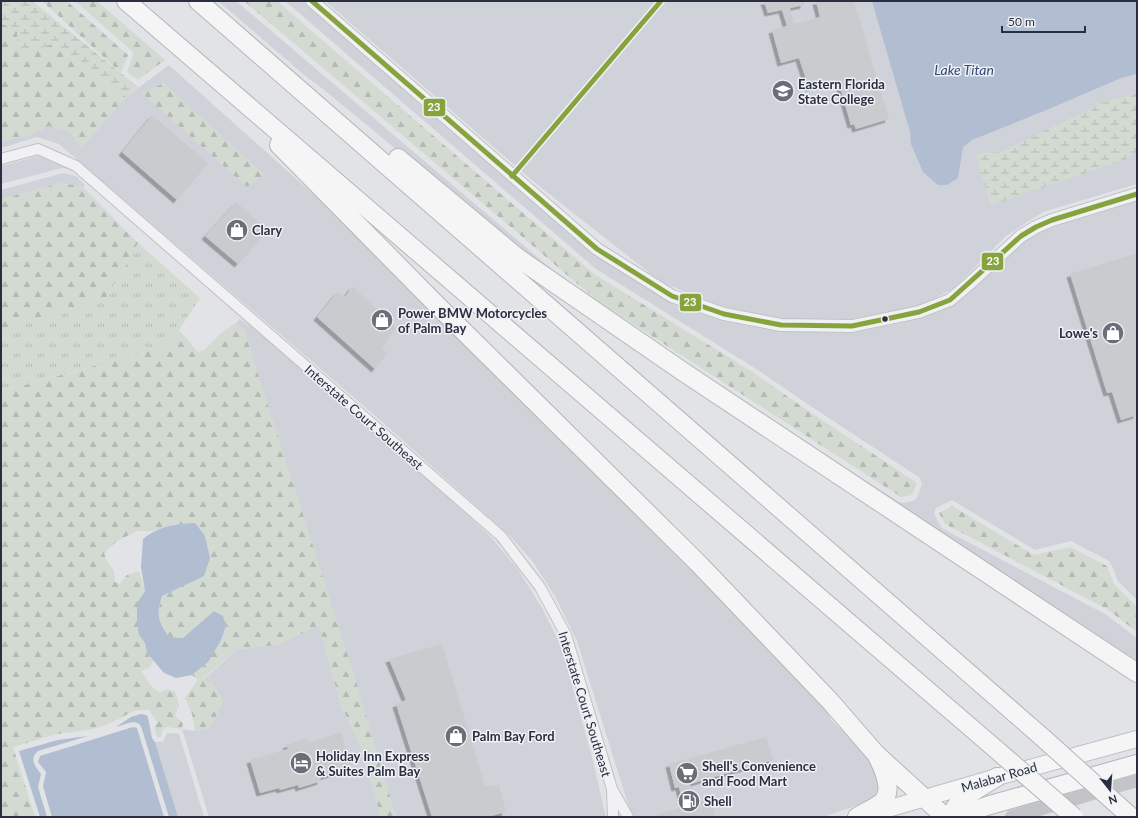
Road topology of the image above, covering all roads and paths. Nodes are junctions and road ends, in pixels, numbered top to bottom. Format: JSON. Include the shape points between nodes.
{"nodes":[{"id":1,"x":126,"y":1,"type":"edge"},
{"id":2,"x":198,"y":1,"type":"edge"},
{"id":3,"x":312,"y":1,"type":"edge"},
{"id":4,"x":263,"y":57,"type":"junction"},
{"id":5,"x":245,"y":103,"type":"junction"},
{"id":6,"x":1,"y":159,"type":"edge"},
{"id":7,"x":1137,"y":194,"type":"edge"},
{"id":8,"x":1137,"y":673,"type":"edge"},
{"id":9,"x":1137,"y":739,"type":"edge"},
{"id":10,"x":876,"y":754,"type":"junction"},
{"id":11,"x":1137,"y":764,"type":"edge"},
{"id":12,"x":998,"y":777,"type":"junction"},
{"id":13,"x":1137,"y":780,"type":"edge"},
{"id":14,"x":612,"y":790,"type":"junction"},
{"id":15,"x":925,"y":798,"type":"junction"},
{"id":16,"x":613,"y":817,"type":"edge"},
{"id":17,"x":628,"y":817,"type":"edge"},
{"id":18,"x":858,"y":817,"type":"edge"},
{"id":19,"x":862,"y":817,"type":"edge"},
{"id":20,"x":945,"y":817,"type":"edge"},
{"id":21,"x":948,"y":817,"type":"edge"},
{"id":22,"x":954,"y":817,"type":"edge"},
{"id":23,"x":1012,"y":817,"type":"edge"},
{"id":24,"x":1074,"y":817,"type":"edge"},
{"id":25,"x":1131,"y":817,"type":"edge"}],
"edges":[{"from":1,"to":5,"type":"highway"},
{"from":2,"to":4,"type":"highway"},
{"from":3,"to":7,"type":"street","via":[[597,249],[672,296],[724,314],[781,325],[852,326],[919,312],[950,300],[1021,236],[1036,227]]},
{"from":4,"to":8,"type":"highway","via":[[314,90],[518,258],[682,371]]},
{"from":4,"to":25,"type":"highway","bridge":true},
{"from":5,"to":10,"type":"highway","via":[[285,153],[692,557],[830,701]]},
{"from":5,"to":24,"type":"highway","bridge":true},
{"from":6,"to":14,"type":"street","name":"Interstate Court Southeast","via":[[38,149],[76,166],[501,536],[540,587],[566,635]]},
{"from":9,"to":12,"type":"main road","name":"Malabar Road"},
{"from":10,"to":15,"type":"highway"},
{"from":10,"to":18,"type":"highway","via":[[883,769],[888,791],[882,802]]},
{"from":11,"to":22,"type":"highway"},
{"from":12,"to":15,"type":"main road","name":"Malabar Road"},
{"from":12,"to":21,"type":"highway","via":[[961,799]]},
{"from":13,"to":23,"type":"main road"},
{"from":14,"to":16,"type":"street","name":"Interstate Court Southeast"},
{"from":14,"to":17,"type":"street","name":"Interstate Court Southeast"},
{"from":15,"to":19,"type":"main road","name":"Malabar Road"},
{"from":15,"to":20,"type":"highway"}]}
